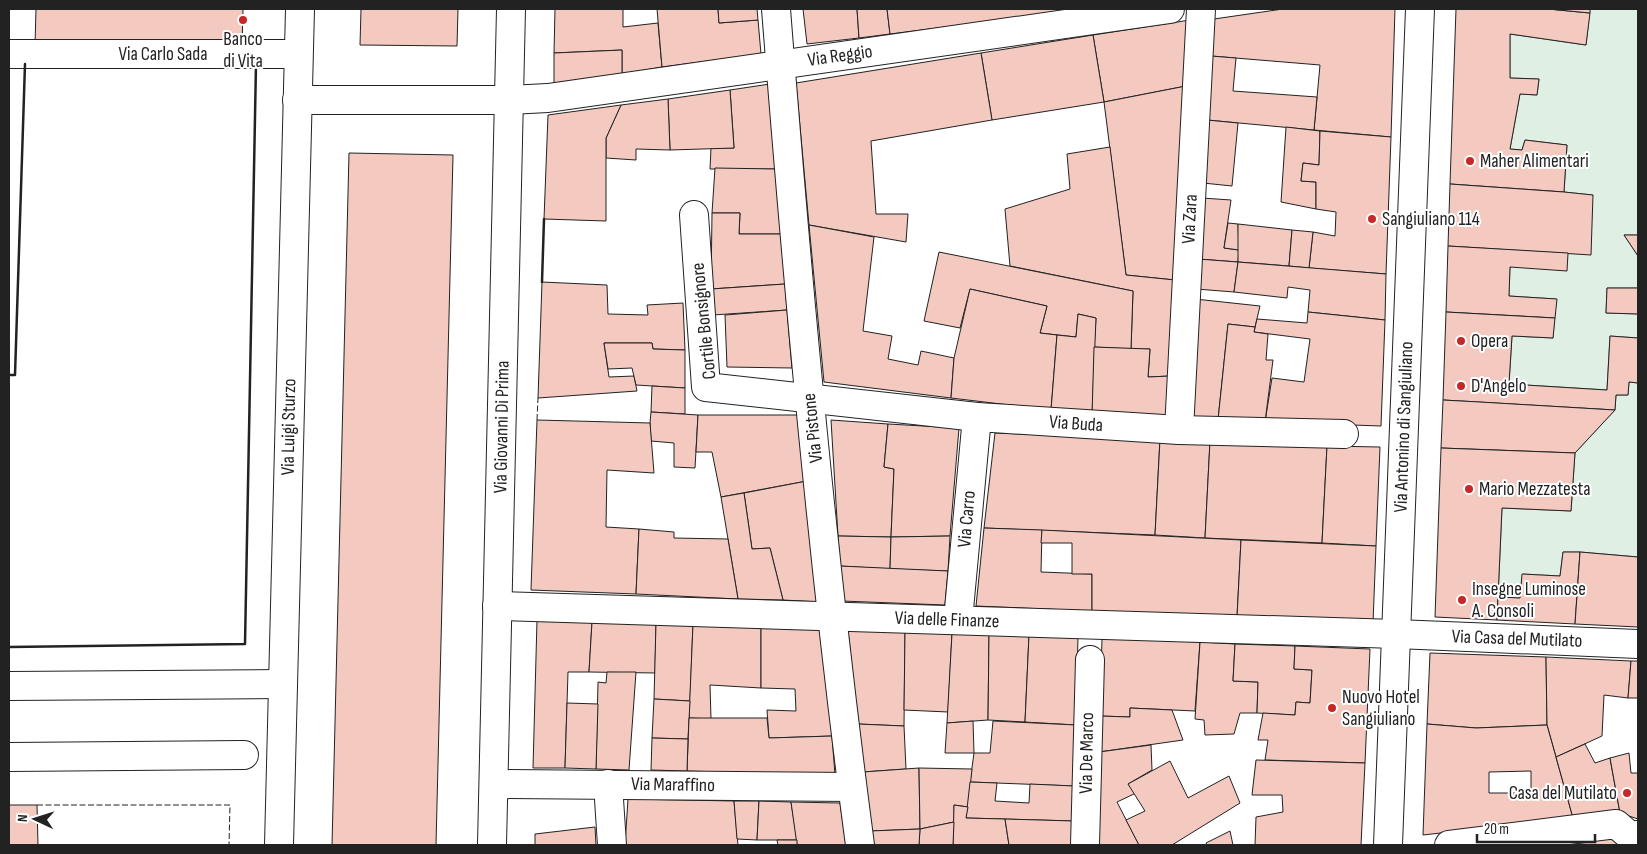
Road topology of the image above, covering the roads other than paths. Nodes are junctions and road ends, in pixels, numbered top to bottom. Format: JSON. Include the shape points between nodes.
{"nodes":[{"id":1,"x":300,"y":9,"type":"edge"},
{"id":2,"x":511,"y":9,"type":"edge"},
{"id":3,"x":776,"y":9,"type":"edge"},
{"id":4,"x":1201,"y":9,"type":"edge"},
{"id":5,"x":1420,"y":9,"type":"edge"},
{"id":6,"x":1156,"y":10,"type":"edge"},
{"id":7,"x":18,"y":54,"type":"edge"},
{"id":8,"x":298,"y":54,"type":"junction"},
{"id":9,"x":781,"y":65,"type":"junction"},
{"id":10,"x":297,"y":100,"type":"junction"},
{"id":11,"x":509,"y":100,"type":"junction"},
{"id":12,"x":694,"y":215,"type":"dead end"},
{"id":13,"x":810,"y":398,"type":"junction"},
{"id":14,"x":977,"y":417,"type":"junction"},
{"id":15,"x":1179,"y":430,"type":"junction"},
{"id":16,"x":1344,"y":434,"type":"dead end"},
{"id":17,"x":498,"y":606,"type":"junction"},
{"id":18,"x":832,"y":616,"type":"junction"},
{"id":19,"x":958,"y":620,"type":"junction"},
{"id":20,"x":1396,"y":634,"type":"junction"},
{"id":21,"x":1638,"y":644,"type":"edge"},
{"id":22,"x":1090,"y":660,"type":"dead end"},
{"id":23,"x":283,"y":684,"type":"junction"},
{"id":24,"x":9,"y":686,"type":"edge"},
{"id":25,"x":244,"y":755,"type":"dead end"},
{"id":26,"x":9,"y":757,"type":"edge"},
{"id":27,"x":494,"y":784,"type":"junction"},
{"id":28,"x":608,"y":784,"type":"junction"},
{"id":29,"x":852,"y":787,"type":"junction"},
{"id":30,"x":1634,"y":839,"type":"edge"},
{"id":31,"x":280,"y":845,"type":"edge"},
{"id":32,"x":492,"y":845,"type":"edge"},
{"id":33,"x":612,"y":845,"type":"edge"},
{"id":34,"x":860,"y":845,"type":"edge"},
{"id":35,"x":1085,"y":845,"type":"edge"},
{"id":36,"x":1388,"y":845,"type":"edge"},
{"id":37,"x":1449,"y":845,"type":"edge"}],
"edges":[{"from":1,"to":8,"type":"street","name":"Via Luigi Sturzo"},
{"from":2,"to":11,"type":"street","name":"Via Giovanni Di Prima"},
{"from":3,"to":9,"type":"street","name":"Via Pistone"},
{"from":4,"to":15,"type":"street","name":"Via Zara"},
{"from":5,"to":20,"type":"street","name":"Via Antonino di Sangiuliano"},
{"from":6,"to":9,"type":"street","name":"Via Reggio"},
{"from":7,"to":8,"type":"street","name":"Via Carlo Sada"},
{"from":8,"to":10,"type":"street","name":"Via Luigi Sturzo"},
{"from":9,"to":11,"type":"street","name":"Via Reggio","via":[[548,98]]},
{"from":9,"to":13,"type":"street","name":"Via Pistone"},
{"from":10,"to":11,"type":"street"},
{"from":10,"to":23,"type":"street","name":"Via Luigi Sturzo"},
{"from":11,"to":17,"type":"street","name":"Via Giovanni Di Prima"},
{"from":12,"to":13,"type":"street","name":"Cortile Bonsignore","via":[[706,387]]},
{"from":13,"to":14,"type":"street","name":"Via Buda"},
{"from":13,"to":18,"type":"street","name":"Via Pistone"},
{"from":14,"to":15,"type":"street","name":"Via Buda"},
{"from":14,"to":19,"type":"street","name":"Via Carro"},
{"from":15,"to":16,"type":"street","name":"Via Buda"},
{"from":17,"to":18,"type":"street","name":"Via delle Finanze"},
{"from":17,"to":27,"type":"street","name":"Via Giovanni Di Prima"},
{"from":18,"to":19,"type":"street","name":"Via delle Finanze"},
{"from":18,"to":29,"type":"street","name":"Via Pistone"},
{"from":19,"to":20,"type":"street","name":"Via delle Finanze"},
{"from":20,"to":21,"type":"street","name":"Via Casa del Mutilato"},
{"from":20,"to":36,"type":"street","name":"Via Antonino di Sangiuliano"},
{"from":22,"to":35,"type":"street","name":"Via De Marco"},
{"from":23,"to":24,"type":"street"},
{"from":23,"to":31,"type":"street","name":"Via Luigi Sturzo"},
{"from":25,"to":26,"type":"street"},
{"from":27,"to":28,"type":"street","name":"Via Maraffino"},
{"from":27,"to":32,"type":"street","name":"Via Giovanni Di Prima"},
{"from":28,"to":29,"type":"street","name":"Via Maraffino"},
{"from":28,"to":33,"type":"street"},
{"from":29,"to":34,"type":"street","name":"Via Pistone"},
{"from":30,"to":37,"type":"street","via":[[1616,824]]}]}
